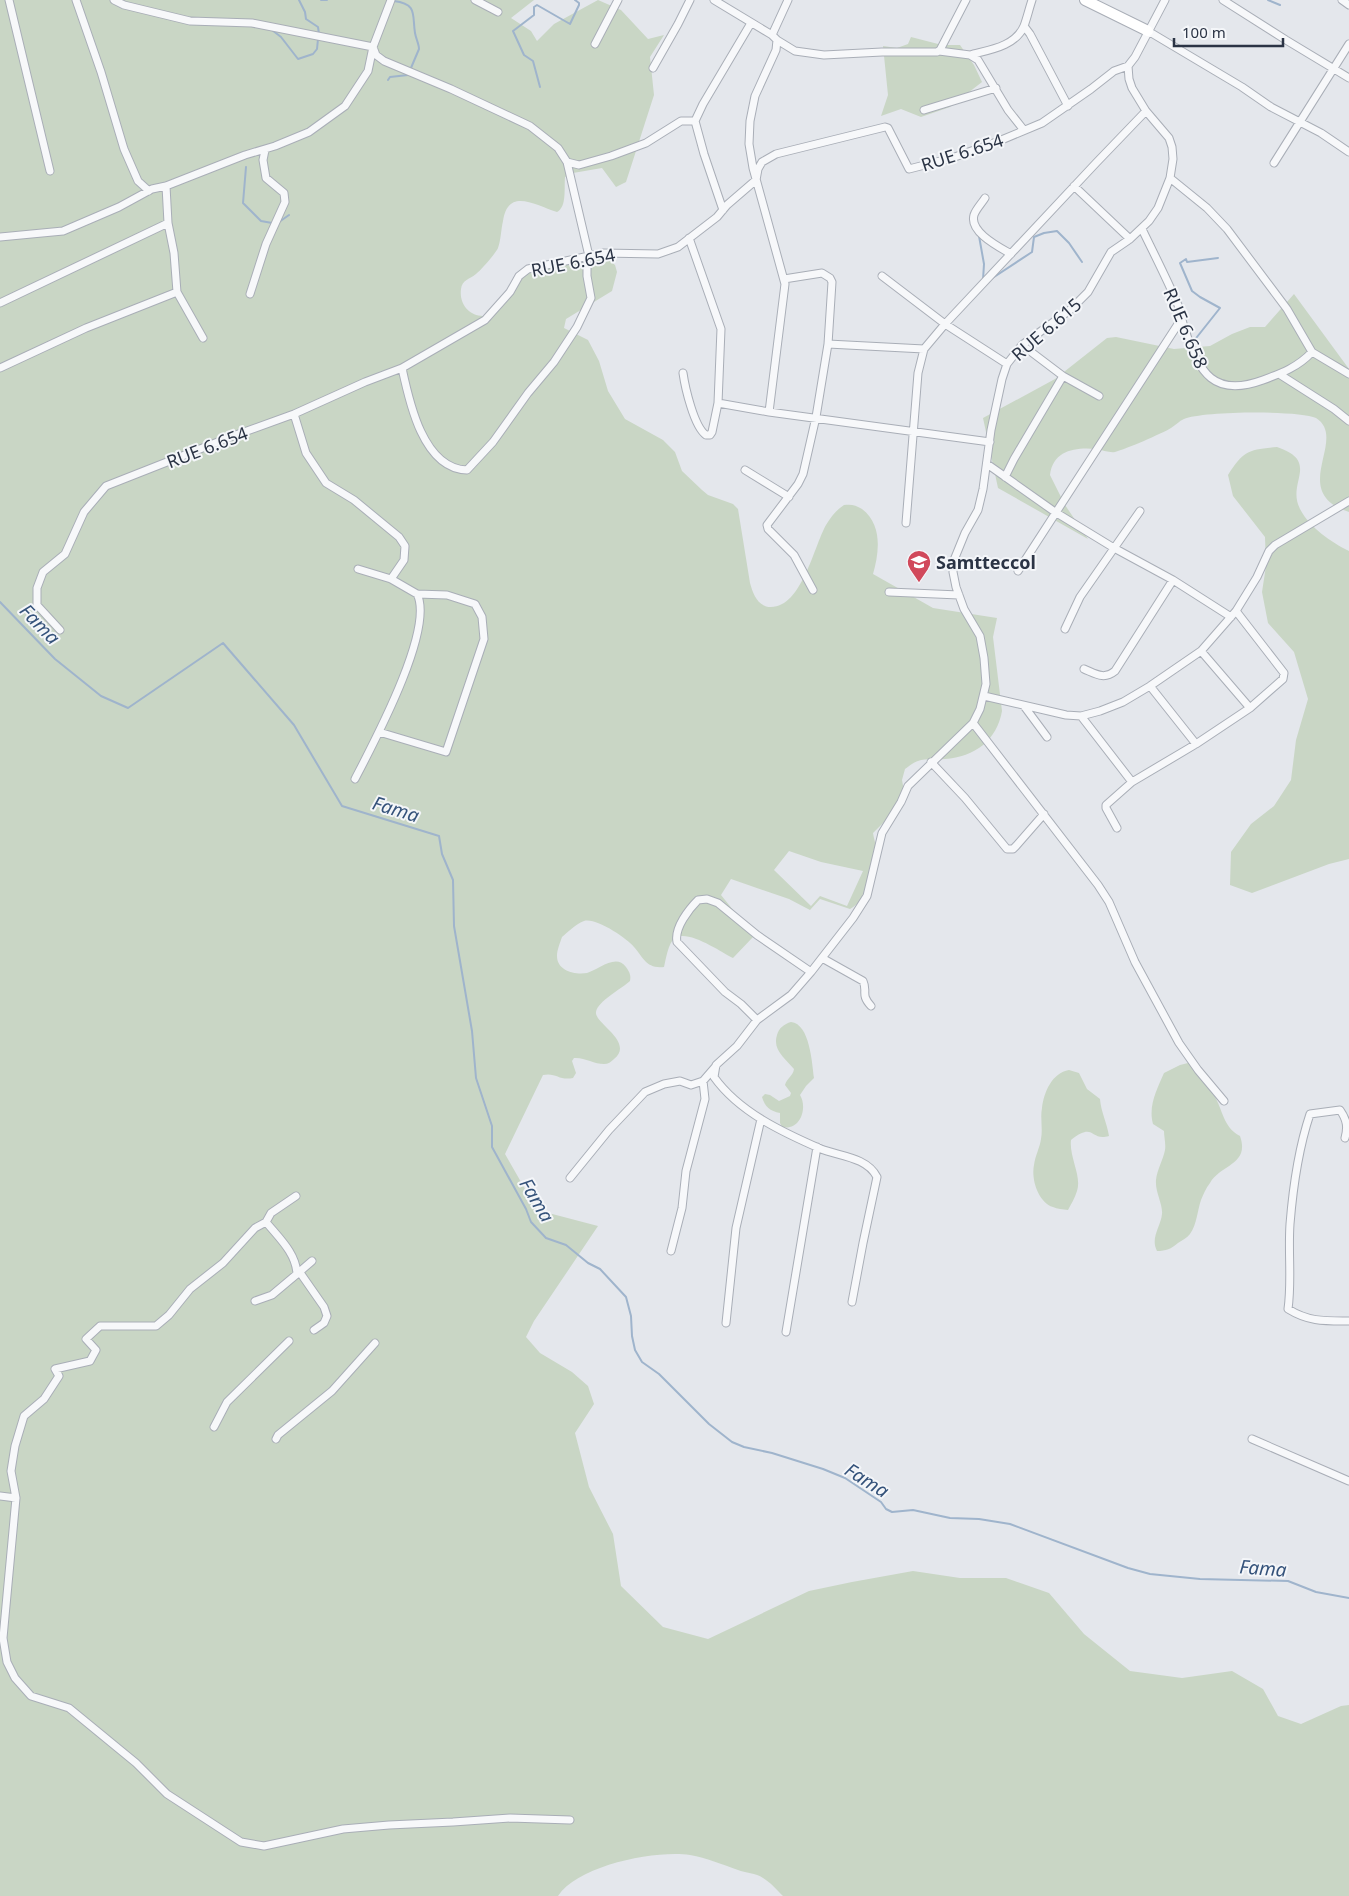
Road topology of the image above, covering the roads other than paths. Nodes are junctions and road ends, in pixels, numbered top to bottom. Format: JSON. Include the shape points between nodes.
{"nodes":[{"id":1,"x":9,"y":0,"type":"edge"},
{"id":2,"x":76,"y":0,"type":"edge"},
{"id":3,"x":114,"y":0,"type":"edge"},
{"id":4,"x":391,"y":0,"type":"edge"},
{"id":5,"x":475,"y":0,"type":"edge"},
{"id":6,"x":618,"y":0,"type":"edge"},
{"id":7,"x":690,"y":0,"type":"edge"},
{"id":8,"x":714,"y":0,"type":"edge"},
{"id":9,"x":788,"y":0,"type":"edge"},
{"id":10,"x":966,"y":0,"type":"edge"},
{"id":11,"x":1032,"y":0,"type":"edge"},
{"id":12,"x":1084,"y":0,"type":"edge"},
{"id":13,"x":1165,"y":0,"type":"edge"},
{"id":14,"x":1224,"y":0,"type":"edge"},
{"id":15,"x":1342,"y":0,"type":"edge"},
{"id":16,"x":1349,"y":4,"type":"edge"},
{"id":17,"x":498,"y":12,"type":"dead end"},
{"id":18,"x":751,"y":23,"type":"junction"},
{"id":19,"x":1024,"y":26,"type":"junction"},
{"id":20,"x":1148,"y":32,"type":"junction"},
{"id":21,"x":774,"y":38,"type":"junction"},
{"id":22,"x":595,"y":44,"type":"dead end"},
{"id":23,"x":1349,"y":44,"type":"edge"},
{"id":24,"x":373,"y":47,"type":"junction"},
{"id":25,"x":939,"y":51,"type":"junction"},
{"id":26,"x":970,"y":55,"type":"junction"},
{"id":27,"x":1128,"y":66,"type":"junction"},
{"id":28,"x":653,"y":68,"type":"dead end"},
{"id":29,"x":1334,"y":69,"type":"junction"},
{"id":30,"x":1349,"y":78,"type":"edge"},
{"id":31,"x":996,"y":88,"type":"junction"},
{"id":32,"x":1068,"y":106,"type":"junction"},
{"id":33,"x":924,"y":110,"type":"dead end"},
{"id":34,"x":1146,"y":111,"type":"junction"},
{"id":35,"x":696,"y":122,"type":"junction"},
{"id":36,"x":1300,"y":122,"type":"junction"},
{"id":37,"x":1024,"y":129,"type":"junction"},
{"id":38,"x":265,"y":150,"type":"junction"},
{"id":39,"x":1349,"y":152,"type":"edge"},
{"id":40,"x":567,"y":162,"type":"junction"},
{"id":41,"x":1274,"y":163,"type":"dead end"},
{"id":42,"x":50,"y":171,"type":"dead end"},
{"id":43,"x":1170,"y":178,"type":"junction"},
{"id":44,"x":756,"y":180,"type":"junction"},
{"id":45,"x":166,"y":186,"type":"junction"},
{"id":46,"x":1074,"y":186,"type":"junction"},
{"id":47,"x":148,"y":192,"type":"junction"},
{"id":48,"x":985,"y":198,"type":"dead end"},
{"id":49,"x":723,"y":210,"type":"junction"},
{"id":50,"x":168,"y":223,"type":"junction"},
{"id":51,"x":1142,"y":229,"type":"junction"},
{"id":52,"x":0,"y":237,"type":"edge"},
{"id":53,"x":690,"y":238,"type":"junction"},
{"id":54,"x":1130,"y":239,"type":"junction"},
{"id":55,"x":1011,"y":254,"type":"junction"},
{"id":56,"x":588,"y":256,"type":"junction"},
{"id":57,"x":882,"y":276,"type":"dead end"},
{"id":58,"x":784,"y":279,"type":"junction"},
{"id":59,"x":177,"y":292,"type":"junction"},
{"id":60,"x":250,"y":294,"type":"dead end"},
{"id":61,"x":0,"y":303,"type":"edge"},
{"id":62,"x":1182,"y":318,"type":"junction"},
{"id":63,"x":945,"y":324,"type":"junction"},
{"id":64,"x":203,"y":338,"type":"dead end"},
{"id":65,"x":828,"y":344,"type":"junction"},
{"id":66,"x":1022,"y":345,"type":"junction"},
{"id":67,"x":924,"y":349,"type":"junction"},
{"id":68,"x":1312,"y":352,"type":"junction"},
{"id":69,"x":1007,"y":364,"type":"junction"},
{"id":70,"x":0,"y":368,"type":"edge"},
{"id":71,"x":402,"y":368,"type":"junction"},
{"id":72,"x":683,"y":373,"type":"dead end"},
{"id":73,"x":1279,"y":374,"type":"junction"},
{"id":74,"x":1349,"y":374,"type":"edge"},
{"id":75,"x":1063,"y":376,"type":"junction"},
{"id":76,"x":1098,"y":396,"type":"dead end"},
{"id":77,"x":718,"y":403,"type":"junction"},
{"id":78,"x":769,"y":412,"type":"junction"},
{"id":79,"x":294,"y":414,"type":"junction"},
{"id":80,"x":816,"y":417,"type":"junction"},
{"id":81,"x":1349,"y":421,"type":"edge"},
{"id":82,"x":913,"y":431,"type":"junction"},
{"id":83,"x":990,"y":442,"type":"junction"},
{"id":84,"x":986,"y":464,"type":"junction"},
{"id":85,"x":745,"y":470,"type":"dead end"},
{"id":86,"x":1005,"y":477,"type":"junction"},
{"id":87,"x":788,"y":497,"type":"junction"},
{"id":88,"x":1349,"y":501,"type":"edge"},
{"id":89,"x":1055,"y":512,"type":"junction"},
{"id":90,"x":1140,"y":512,"type":"dead end"},
{"id":91,"x":906,"y":523,"type":"dead end"},
{"id":92,"x":1114,"y":548,"type":"junction"},
{"id":93,"x":358,"y":569,"type":"dead end"},
{"id":94,"x":1018,"y":571,"type":"dead end"},
{"id":95,"x":391,"y":579,"type":"junction"},
{"id":96,"x":1172,"y":580,"type":"junction"},
{"id":97,"x":813,"y":590,"type":"dead end"},
{"id":98,"x":889,"y":592,"type":"dead end"},
{"id":99,"x":417,"y":594,"type":"junction"},
{"id":100,"x":959,"y":595,"type":"junction"},
{"id":101,"x":1236,"y":611,"type":"junction"},
{"id":102,"x":1230,"y":617,"type":"junction"},
{"id":103,"x":1065,"y":629,"type":"dead end"},
{"id":104,"x":60,"y":630,"type":"dead end"},
{"id":105,"x":1201,"y":651,"type":"junction"},
{"id":106,"x":1084,"y":669,"type":"dead end"},
{"id":107,"x":1150,"y":686,"type":"junction"},
{"id":108,"x":984,"y":696,"type":"junction"},
{"id":109,"x":1024,"y":706,"type":"junction"},
{"id":110,"x":1250,"y":708,"type":"junction"},
{"id":111,"x":1081,"y":716,"type":"junction"},
{"id":112,"x":973,"y":723,"type":"junction"},
{"id":113,"x":379,"y":732,"type":"junction"},
{"id":114,"x":1047,"y":737,"type":"dead end"},
{"id":115,"x":1196,"y":744,"type":"junction"},
{"id":116,"x":931,"y":762,"type":"junction"},
{"id":117,"x":355,"y":779,"type":"dead end"},
{"id":118,"x":1132,"y":782,"type":"junction"},
{"id":119,"x":1044,"y":814,"type":"junction"},
{"id":120,"x":1117,"y":828,"type":"dead end"},
{"id":121,"x":822,"y":958,"type":"junction"},
{"id":122,"x":811,"y":972,"type":"junction"},
{"id":123,"x":871,"y":1006,"type":"dead end"},
{"id":124,"x":756,"y":1020,"type":"junction"},
{"id":125,"x":716,"y":1066,"type":"junction"},
{"id":126,"x":703,"y":1081,"type":"junction"},
{"id":127,"x":1224,"y":1101,"type":"dead end"},
{"id":128,"x":761,"y":1119,"type":"junction"},
{"id":129,"x":1345,"y":1138,"type":"dead end"},
{"id":130,"x":817,"y":1147,"type":"junction"},
{"id":131,"x":570,"y":1178,"type":"dead end"},
{"id":132,"x":296,"y":1196,"type":"dead end"},
{"id":133,"x":266,"y":1222,"type":"junction"},
{"id":134,"x":671,"y":1250,"type":"dead end"},
{"id":135,"x":312,"y":1261,"type":"dead end"},
{"id":136,"x":297,"y":1274,"type":"junction"},
{"id":137,"x":255,"y":1301,"type":"dead end"},
{"id":138,"x":852,"y":1302,"type":"dead end"},
{"id":139,"x":1349,"y":1320,"type":"edge"},
{"id":140,"x":726,"y":1323,"type":"dead end"},
{"id":141,"x":314,"y":1330,"type":"dead end"},
{"id":142,"x":786,"y":1332,"type":"dead end"},
{"id":143,"x":289,"y":1341,"type":"dead end"},
{"id":144,"x":375,"y":1343,"type":"dead end"},
{"id":145,"x":214,"y":1427,"type":"dead end"},
{"id":146,"x":276,"y":1439,"type":"dead end"},
{"id":147,"x":1252,"y":1439,"type":"dead end"},
{"id":148,"x":1349,"y":1481,"type":"edge"},
{"id":149,"x":0,"y":1496,"type":"edge"},
{"id":150,"x":16,"y":1498,"type":"junction"},
{"id":151,"x":570,"y":1820,"type":"dead end"}],
"edges":[{"from":1,"to":42,"type":"street"},
{"from":2,"to":47,"type":"street","via":[[124,149],[138,181]]},
{"from":3,"to":24,"type":"street","via":[[190,21],[252,23]]},
{"from":4,"to":24,"type":"street"},
{"from":5,"to":17,"type":"street"},
{"from":6,"to":22,"type":"street"},
{"from":7,"to":28,"type":"street"},
{"from":8,"to":18,"type":"street"},
{"from":9,"to":21,"type":"street"},
{"from":10,"to":25,"type":"street"},
{"from":11,"to":19,"type":"street"},
{"from":12,"to":20,"type":"street"},
{"from":13,"to":20,"type":"street"},
{"from":14,"to":29,"type":"street"},
{"from":15,"to":16,"type":"street"},
{"from":18,"to":21,"type":"street"},
{"from":18,"to":35,"type":"street","via":[[703,104]]},
{"from":19,"to":26,"type":"street","via":[[1008,43]]},
{"from":19,"to":32,"type":"street"},
{"from":20,"to":27,"type":"street"},
{"from":20,"to":36,"type":"street"},
{"from":21,"to":25,"type":"street","via":[[795,51],[824,55]]},
{"from":21,"to":44,"type":"street","via":[[776,50],[755,96],[750,121]]},
{"from":23,"to":29,"type":"street"},
{"from":24,"to":38,"type":"street","via":[[368,72],[345,106],[309,132]]},
{"from":24,"to":40,"type":"street","via":[[384,62],[530,126],[558,148]]},
{"from":25,"to":26,"type":"street"},
{"from":26,"to":31,"type":"street","via":[[981,63]]},
{"from":27,"to":32,"type":"street","name":"RUE 6.654","via":[[1114,71]]},
{"from":27,"to":34,"type":"street","name":"RUE 6.615","via":[[1132,88]]},
{"from":29,"to":30,"type":"street"},
{"from":29,"to":36,"type":"street"},
{"from":31,"to":33,"type":"street"},
{"from":31,"to":37,"type":"street"},
{"from":32,"to":37,"type":"street","name":"RUE 6.654","via":[[1050,119]]},
{"from":34,"to":43,"type":"street","name":"RUE 6.615","via":[[1172,146]]},
{"from":34,"to":46,"type":"street"},
{"from":35,"to":40,"type":"street","via":[[680,121],[646,143],[611,156],[579,165]]},
{"from":35,"to":49,"type":"street"},
{"from":36,"to":39,"type":"street"},
{"from":36,"to":41,"type":"street"},
{"from":37,"to":44,"type":"street","name":"RUE 6.654","via":[[999,142],[909,169],[885,127],[776,154],[762,162]]},
{"from":38,"to":45,"type":"street"},
{"from":38,"to":60,"type":"street","via":[[266,178],[284,193],[285,202],[266,244]]},
{"from":40,"to":56,"type":"street"},
{"from":43,"to":51,"type":"street","name":"RUE 6.615","via":[[1158,208]]},
{"from":43,"to":68,"type":"street","via":[[1227,229],[1283,303]]},
{"from":44,"to":49,"type":"street","name":"RUE 6.654"},
{"from":44,"to":58,"type":"street"},
{"from":45,"to":47,"type":"street"},
{"from":45,"to":50,"type":"street"},
{"from":46,"to":54,"type":"street"},
{"from":46,"to":55,"type":"street"},
{"from":47,"to":52,"type":"street","via":[[63,231]]},
{"from":48,"to":55,"type":"street","via":[[974,213],[974,223],[987,240]]},
{"from":49,"to":53,"type":"street","name":"RUE 6.654"},
{"from":50,"to":59,"type":"street"},
{"from":50,"to":61,"type":"street"},
{"from":51,"to":54,"type":"street","name":"RUE 6.615"},
{"from":51,"to":62,"type":"street","name":"RUE 6.658"},
{"from":53,"to":56,"type":"street","name":"RUE 6.654","via":[[664,253],[612,252]]},
{"from":53,"to":77,"type":"street","via":[[721,329]]},
{"from":54,"to":66,"type":"street","name":"RUE 6.615","via":[[1111,252],[1088,292],[1070,310]]},
{"from":55,"to":63,"type":"street"},
{"from":56,"to":71,"type":"street","name":"RUE 6.654","via":[[524,270],[485,320]]},
{"from":56,"to":71,"type":"street","via":[[591,298],[577,327],[493,442],[467,470],[456,470],[437,455],[420,432]]},
{"from":57,"to":63,"type":"street"},
{"from":58,"to":65,"type":"street","via":[[822,273],[830,278],[833,289]]},
{"from":58,"to":78,"type":"street"},
{"from":59,"to":64,"type":"street"},
{"from":59,"to":70,"type":"street","via":[[86,328]]},
{"from":62,"to":73,"type":"street","name":"RUE 6.658","via":[[1192,351],[1202,371],[1210,378],[1228,385]]},
{"from":62,"to":89,"type":"street"},
{"from":63,"to":67,"type":"street"},
{"from":63,"to":69,"type":"street"},
{"from":65,"to":67,"type":"street"},
{"from":65,"to":80,"type":"street"},
{"from":66,"to":69,"type":"street","name":"RUE 6.615"},
{"from":66,"to":75,"type":"street"},
{"from":67,"to":82,"type":"street","via":[[918,373]]},
{"from":68,"to":73,"type":"street","name":"RUE 6.658","via":[[1299,364]]},
{"from":68,"to":74,"type":"street"},
{"from":69,"to":83,"type":"street","name":"RUE 6.615"},
{"from":71,"to":79,"type":"street","name":"RUE 6.654"},
{"from":72,"to":77,"type":"street","via":[[686,392],[700,430],[706,435],[712,432]]},
{"from":73,"to":81,"type":"street"},
{"from":75,"to":76,"type":"street"},
{"from":75,"to":86,"type":"street"},
{"from":77,"to":78,"type":"street"},
{"from":78,"to":80,"type":"street"},
{"from":79,"to":95,"type":"street","via":[[306,453],[326,483],[354,500],[399,537],[405,546],[404,560]]},
{"from":79,"to":104,"type":"street","name":"RUE 6.654","via":[[106,486],[84,512],[65,554],[44,572],[37,588],[37,606]]},
{"from":80,"to":82,"type":"street"},
{"from":80,"to":87,"type":"street","via":[[803,474]]},
{"from":82,"to":83,"type":"street"},
{"from":82,"to":91,"type":"street"},
{"from":83,"to":84,"type":"street","name":"RUE 6.615"},
{"from":84,"to":86,"type":"street"},
{"from":84,"to":100,"type":"street","name":"RUE 6.615","via":[[978,510],[954,560],[953,572]]},
{"from":85,"to":87,"type":"street"},
{"from":86,"to":89,"type":"street"},
{"from":87,"to":97,"type":"street","via":[[767,525],[794,555]]},
{"from":88,"to":101,"type":"street","via":[[1275,544]]},
{"from":89,"to":92,"type":"street"},
{"from":89,"to":94,"type":"street"},
{"from":90,"to":92,"type":"street"},
{"from":92,"to":96,"type":"street"},
{"from":92,"to":103,"type":"street","via":[[1072,610]]},
{"from":93,"to":95,"type":"street"},
{"from":95,"to":99,"type":"street"},
{"from":96,"to":102,"type":"street"},
{"from":96,"to":106,"type":"street","via":[[1115,672],[1102,676]]},
{"from":98,"to":100,"type":"street"},
{"from":99,"to":113,"type":"street","via":[[420,600],[419,625],[413,650]]},
{"from":99,"to":113,"type":"street","via":[[447,595],[475,604],[482,618],[484,639],[446,752]]},
{"from":100,"to":108,"type":"street","name":"RUE 6.615","via":[[980,636],[986,675]]},
{"from":101,"to":102,"type":"street"},
{"from":101,"to":110,"type":"street","via":[[1285,676]]},
{"from":102,"to":105,"type":"street"},
{"from":105,"to":107,"type":"street"},
{"from":105,"to":110,"type":"street"},
{"from":107,"to":111,"type":"street","via":[[1100,712]]},
{"from":107,"to":115,"type":"street"},
{"from":108,"to":109,"type":"street"},
{"from":108,"to":112,"type":"street","name":"RUE 6.615"},
{"from":109,"to":111,"type":"street"},
{"from":109,"to":114,"type":"street"},
{"from":110,"to":115,"type":"street"},
{"from":111,"to":118,"type":"street"},
{"from":112,"to":116,"type":"street"},
{"from":112,"to":119,"type":"street"},
{"from":113,"to":117,"type":"street"},
{"from":115,"to":118,"type":"street"},
{"from":116,"to":119,"type":"street","via":[[1007,848],[1013,849]]},
{"from":116,"to":121,"type":"street","via":[[912,780],[886,824],[867,896]]},
{"from":118,"to":120,"type":"street","via":[[1106,805]]},
{"from":119,"to":127,"type":"street","via":[[1106,897],[1135,962],[1178,1043]]},
{"from":121,"to":122,"type":"street"},
{"from":121,"to":123,"type":"street","via":[[862,981],[865,999]]},
{"from":122,"to":124,"type":"street","via":[[791,995]]},
{"from":122,"to":124,"type":"street","via":[[718,903],[698,900],[683,919],[677,942]]},
{"from":124,"to":125,"type":"street","via":[[737,1046]]},
{"from":125,"to":126,"type":"street"},
{"from":125,"to":128,"type":"street","via":[[714,1077],[723,1089]]},
{"from":126,"to":131,"type":"street","via":[[692,1085],[680,1081],[645,1092],[608,1130]]},
{"from":126,"to":134,"type":"street","via":[[705,1099],[686,1171],[682,1208]]},
{"from":128,"to":130,"type":"street"},
{"from":128,"to":140,"type":"street","via":[[736,1228]]},
{"from":129,"to":139,"type":"street","via":[[1346,1119],[1340,1110],[1310,1114],[1296,1171],[1290,1225],[1288,1309],[1301,1317],[1325,1322]]},
{"from":130,"to":138,"type":"street","via":[[868,1165],[877,1177]]},
{"from":130,"to":142,"type":"street"},
{"from":132,"to":133,"type":"street","via":[[271,1213]]},
{"from":133,"to":136,"type":"street","via":[[289,1250]]},
{"from":133,"to":150,"type":"street","via":[[256,1228],[223,1263],[190,1288],[156,1326],[100,1326],[86,1339],[96,1350],[90,1361],[55,1369],[59,1376],[44,1399],[24,1416],[11,1471]]},
{"from":135,"to":136,"type":"street"},
{"from":136,"to":137,"type":"street","via":[[272,1294]]},
{"from":136,"to":141,"type":"street","via":[[301,1274],[324,1306],[327,1316],[324,1323]]},
{"from":143,"to":145,"type":"street","via":[[227,1402]]},
{"from":144,"to":146,"type":"street","via":[[332,1391]]},
{"from":147,"to":148,"type":"street"},
{"from":149,"to":150,"type":"street"},
{"from":150,"to":151,"type":"street","via":[[3,1638],[7,1662],[15,1678],[31,1696],[69,1708],[168,1794],[241,1842],[264,1846],[343,1829],[389,1824],[510,1818]]}]}
